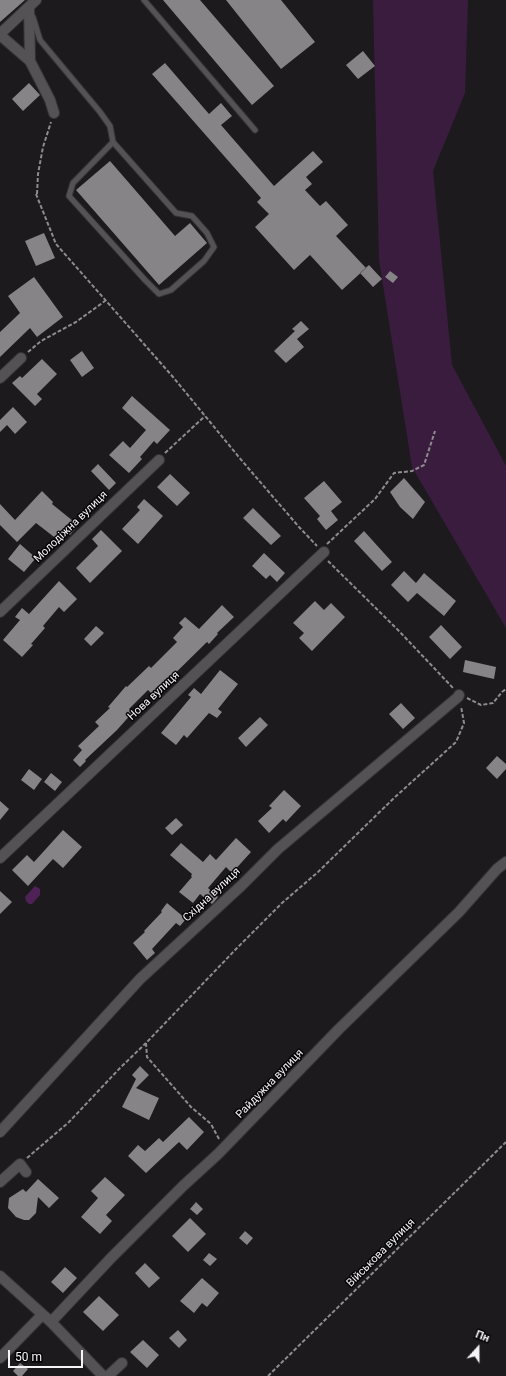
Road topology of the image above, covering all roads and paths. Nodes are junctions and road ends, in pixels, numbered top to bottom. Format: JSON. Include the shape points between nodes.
{"nodes":[{"id":1,"x":144,"y":0,"type":"edge"},
{"id":2,"x":33,"y":3,"type":"edge"},
{"id":3,"x":0,"y":35,"type":"edge"},
{"id":4,"x":30,"y":61,"type":"junction"},
{"id":5,"x":54,"y":113,"type":"joint"},
{"id":6,"x":255,"y":130,"type":"dead end"},
{"id":7,"x":113,"y":142,"type":"junction"},
{"id":8,"x":106,"y":301,"type":"junction"},
{"id":9,"x":21,"y":358,"type":"joint"},
{"id":10,"x":0,"y":378,"type":"edge"},
{"id":11,"x":205,"y":416,"type":"junction"},
{"id":12,"x":435,"y":430,"type":"dead end"},
{"id":13,"x":158,"y":460,"type":"joint"},
{"id":14,"x":324,"y":552,"type":"junction"},
{"id":15,"x":0,"y":612,"type":"edge"},
{"id":16,"x":506,"y":690,"type":"edge"},
{"id":17,"x":459,"y":695,"type":"junction"},
{"id":18,"x":0,"y":858,"type":"edge"},
{"id":19,"x":506,"y":862,"type":"edge"},
{"id":20,"x":146,"y":1043,"type":"junction"},
{"id":21,"x":0,"y":1132,"type":"edge"},
{"id":22,"x":506,"y":1142,"type":"edge"},
{"id":23,"x":218,"y":1154,"type":"junction"},
{"id":24,"x":23,"y":1168,"type":"joint"},
{"id":25,"x":0,"y":1182,"type":"edge"},
{"id":26,"x":0,"y":1276,"type":"edge"},
{"id":27,"x":42,"y":1315,"type":"junction"},
{"id":28,"x":51,"y":1322,"type":"junction"},
{"id":29,"x":0,"y":1358,"type":"edge"},
{"id":30,"x":122,"y":1362,"type":"dead end"},
{"id":31,"x":103,"y":1376,"type":"edge"},
{"id":32,"x":108,"y":1376,"type":"edge"},
{"id":33,"x":268,"y":1376,"type":"edge"}],
"edges":[{"from":1,"to":6,"type":"lane"},
{"from":2,"to":3,"type":"street"},
{"from":2,"to":4,"type":"street"},
{"from":2,"to":7,"type":"lane","via":[[40,40],[100,112],[110,126]]},
{"from":3,"to":4,"type":"street"},
{"from":4,"to":5,"type":"street"},
{"from":5,"to":8,"type":"path","via":[[43,148],[37,195],[56,244]]},
{"from":7,"to":7,"type":"lane","via":[[73,183],[69,196],[159,294],[171,290],[204,261],[214,248],[207,233],[192,216],[176,213]]},
{"from":8,"to":9,"type":"path","via":[[42,341]]},
{"from":8,"to":11,"type":"path"},
{"from":9,"to":10,"type":"street"},
{"from":11,"to":13,"type":"path"},
{"from":11,"to":14,"type":"path","via":[[289,516]]},
{"from":12,"to":14,"type":"path","via":[[424,465],[412,471],[394,473],[375,499],[328,543]]},
{"from":13,"to":15,"type":"street","name":"Молодіжна вулиця"},
{"from":14,"to":17,"type":"path","via":[[326,559]]},
{"from":14,"to":18,"type":"street","name":"Нова вулиця"},
{"from":16,"to":17,"type":"path","via":[[493,703],[481,705]]},
{"from":17,"to":20,"type":"path","via":[[464,722],[456,742],[282,903]]},
{"from":17,"to":21,"type":"street","name":"Східна вулиця","via":[[278,849],[140,979]]},
{"from":19,"to":23,"type":"street","name":"Райдужна вулиця","via":[[496,869],[459,912]]},
{"from":20,"to":23,"type":"path","via":[[147,1057],[218,1134],[221,1144]]},
{"from":20,"to":24,"type":"path"},
{"from":22,"to":33,"type":"path","name":"Військова вулиця"},
{"from":23,"to":28,"type":"street","name":"Райдужна вулиця","via":[[111,1258]]},
{"from":24,"to":25,"type":"street"},
{"from":26,"to":27,"type":"street"},
{"from":27,"to":28,"type":"street"},
{"from":27,"to":29,"type":"street"},
{"from":28,"to":31,"type":"street"},
{"from":30,"to":32,"type":"street"}]}
